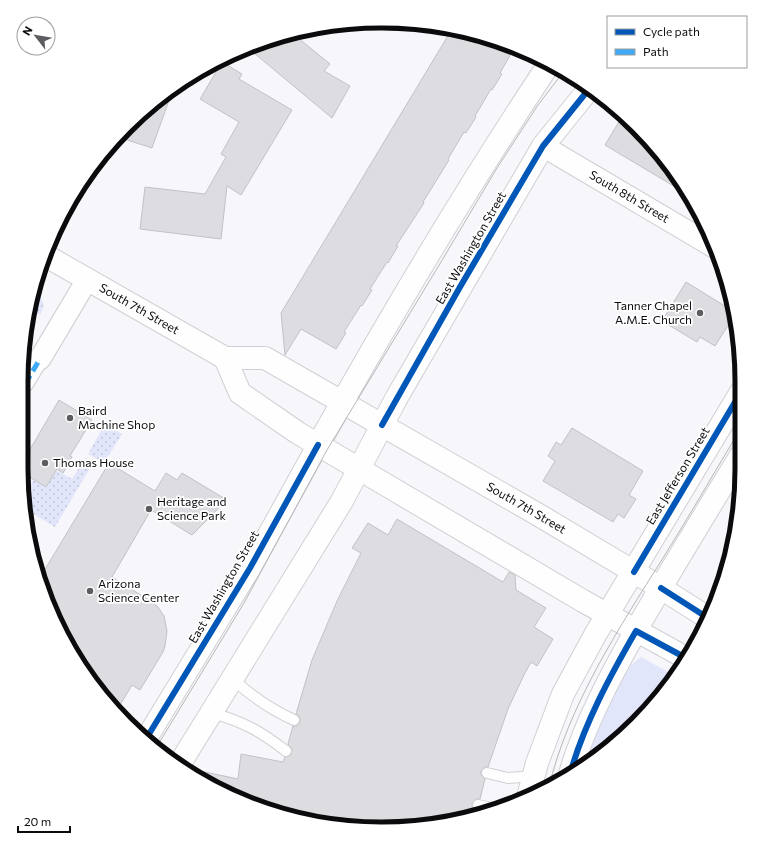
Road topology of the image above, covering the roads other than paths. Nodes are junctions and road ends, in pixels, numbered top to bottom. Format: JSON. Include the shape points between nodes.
{"nodes":[{"id":1,"x":546,"y":68,"type":"edge"},
{"id":2,"x":578,"y":88,"type":"edge"},
{"id":3,"x":586,"y":93,"type":"edge"},
{"id":4,"x":543,"y":146,"type":"junction"},
{"id":5,"x":707,"y":243,"type":"edge"},
{"id":6,"x":50,"y":258,"type":"edge"},
{"id":7,"x":87,"y":280,"type":"junction"},
{"id":8,"x":225,"y":358,"type":"junction"},
{"id":9,"x":40,"y":359,"type":"joint"},
{"id":10,"x":28,"y":379,"type":"edge"},
{"id":11,"x":342,"y":402,"type":"junction"},
{"id":12,"x":735,"y":402,"type":"edge"},
{"id":13,"x":382,"y":425,"type":"junction"},
{"id":14,"x":318,"y":445,"type":"junction"},
{"id":15,"x":358,"y":469,"type":"junction"},
{"id":16,"x":735,"y":469,"type":"edge"},
{"id":17,"x":634,"y":572,"type":"junction"},
{"id":18,"x":661,"y":588,"type":"junction"},
{"id":19,"x":608,"y":615,"type":"junction"},
{"id":20,"x":703,"y":615,"type":"edge"},
{"id":21,"x":636,"y":631,"type":"junction"},
{"id":22,"x":681,"y":655,"type":"edge"},
{"id":23,"x":233,"y":679,"type":"junction"},
{"id":24,"x":212,"y":713,"type":"junction"},
{"id":25,"x":294,"y":720,"type":"dead end"},
{"id":26,"x":149,"y":735,"type":"edge"},
{"id":27,"x":286,"y":751,"type":"dead end"},
{"id":28,"x":182,"y":760,"type":"edge"},
{"id":29,"x":572,"y":766,"type":"edge"},
{"id":30,"x":487,"y":773,"type":"dead end"},
{"id":31,"x":530,"y":786,"type":"edge"},
{"id":32,"x":478,"y":805,"type":"dead end"},
{"id":33,"x":484,"y":806,"type":"edge"}],
"edges":[{"from":1,"to":11,"type":"main road","name":"East Washington Street","via":[[460,205]]},
{"from":2,"to":4,"type":"main road"},
{"from":3,"to":4,"type":"main road","name":"East Washington Street"},
{"from":4,"to":5,"type":"street","name":"South 8th Street"},
{"from":4,"to":13,"type":"main road","name":"East Washington Street"},
{"from":6,"to":7,"type":"main road","name":"South 7th Street"},
{"from":7,"to":8,"type":"main road","name":"South 7th Street"},
{"from":7,"to":9,"type":"street"},
{"from":8,"to":11,"type":"main road","name":"South 7th Street","via":[[265,358]]},
{"from":8,"to":14,"type":"main road","via":[[240,393]]},
{"from":9,"to":10,"type":"street"},
{"from":11,"to":13,"type":"main road","name":"South 7th Street"},
{"from":11,"to":14,"type":"main road","name":"East Washington Street"},
{"from":12,"to":17,"type":"main road","name":"East Jefferson Street"},
{"from":13,"to":15,"type":"main road","name":"East Washington Street"},
{"from":13,"to":17,"type":"main road","name":"South 7th Street"},
{"from":14,"to":15,"type":"main road"},
{"from":14,"to":26,"type":"street","name":"East Washington Street","via":[[250,568]]},
{"from":15,"to":19,"type":"main road"},
{"from":15,"to":23,"type":"main road","name":"East Washington Street","via":[[342,501]]},
{"from":16,"to":18,"type":"main road"},
{"from":17,"to":18,"type":"main road","name":"South 7th Street"},
{"from":17,"to":19,"type":"main road","name":"East Jefferson Street"},
{"from":18,"to":20,"type":"main road","name":"South 7th Street"},
{"from":18,"to":21,"type":"main road"},
{"from":19,"to":21,"type":"main road"},
{"from":19,"to":31,"type":"main road","name":"East Jefferson Street","via":[[563,694]]},
{"from":21,"to":22,"type":"main road"},
{"from":21,"to":29,"type":"main road","via":[[599,701]]},
{"from":23,"to":24,"type":"main road","name":"East Washington Street"},
{"from":23,"to":25,"type":"lane","via":[[250,695]]},
{"from":24,"to":27,"type":"lane","via":[[248,725]]},
{"from":24,"to":28,"type":"main road","name":"East Washington Street"},
{"from":30,"to":31,"type":"lane"},
{"from":32,"to":33,"type":"lane"}]}
